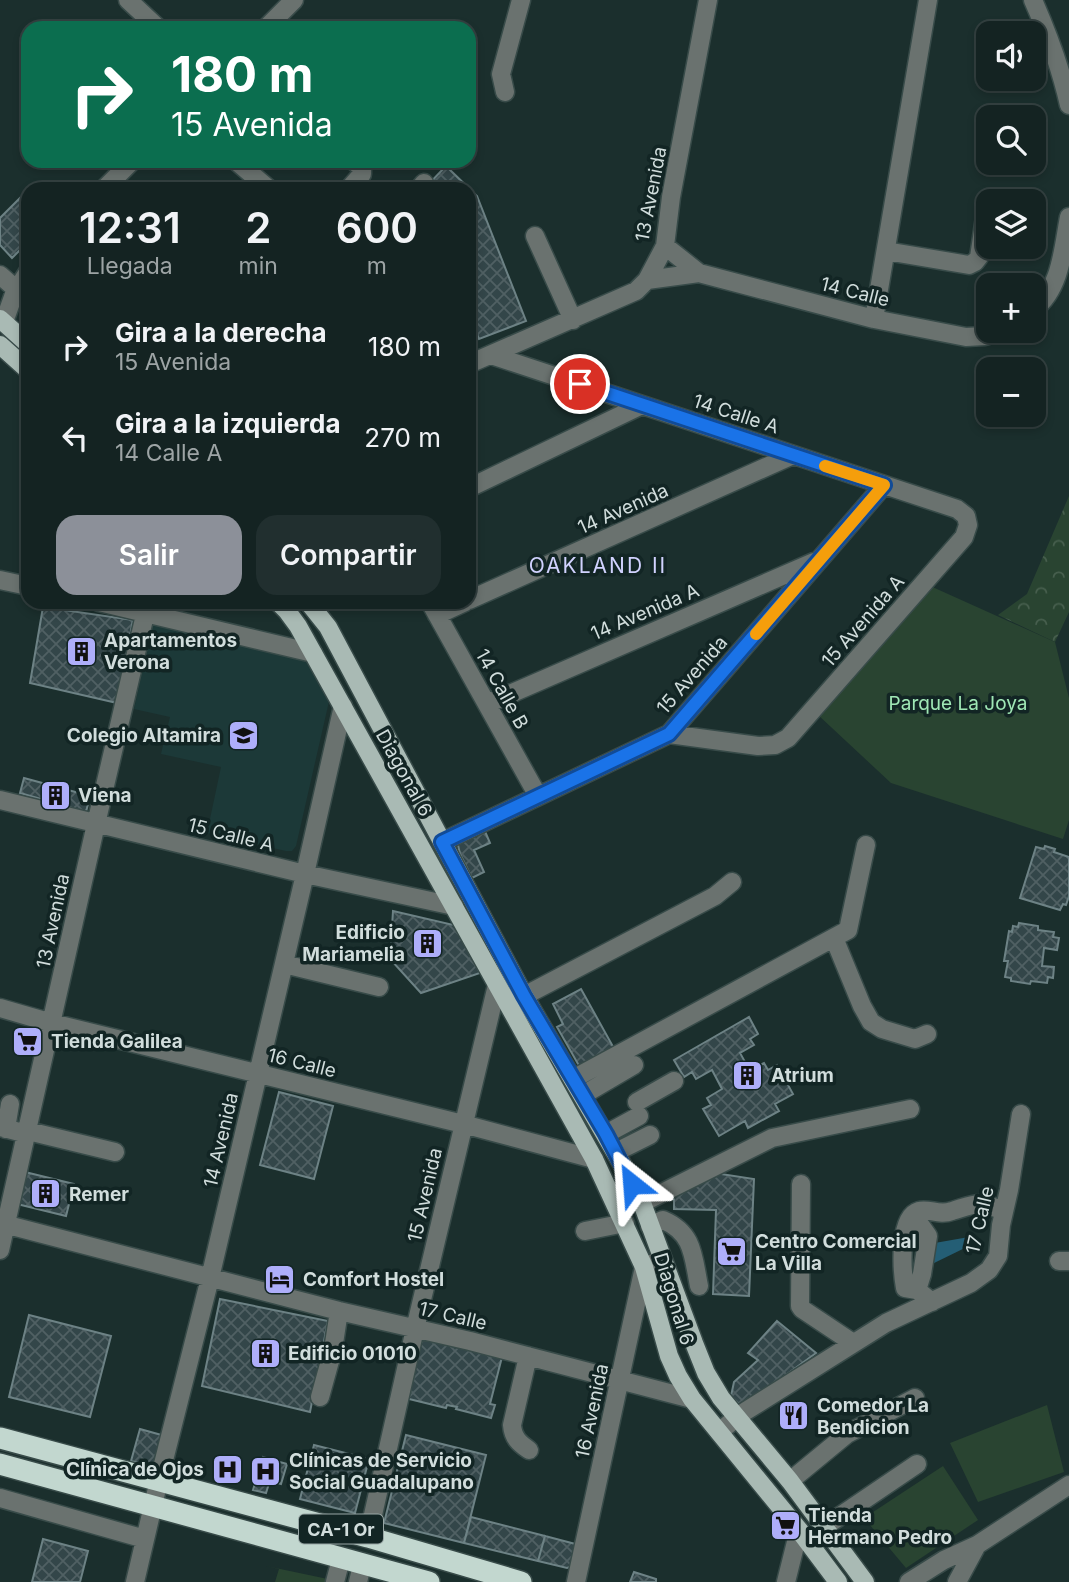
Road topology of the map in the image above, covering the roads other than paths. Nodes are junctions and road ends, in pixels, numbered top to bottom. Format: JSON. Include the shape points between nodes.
{"nodes":[{"id":1,"x":128,"y":0,"type":"edge"},
{"id":2,"x":294,"y":0,"type":"edge"},
{"id":3,"x":521,"y":0,"type":"edge"},
{"id":4,"x":708,"y":0,"type":"edge"},
{"id":5,"x":928,"y":0,"type":"edge"},
{"id":6,"x":1033,"y":0,"type":"edge"},
{"id":7,"x":150,"y":21,"type":"edge"},
{"id":8,"x":273,"y":21,"type":"edge"},
{"id":9,"x":505,"y":92,"type":"dead end"},
{"id":10,"x":1069,"y":106,"type":"edge"},
{"id":11,"x":125,"y":168,"type":"edge"},
{"id":12,"x":244,"y":168,"type":"edge"},
{"id":13,"x":112,"y":182,"type":"edge"},
{"id":14,"x":261,"y":182,"type":"edge"},
{"id":15,"x":1069,"y":218,"type":"edge"},
{"id":16,"x":535,"y":236,"type":"dead end"},
{"id":17,"x":665,"y":246,"type":"junction"},
{"id":18,"x":886,"y":251,"type":"junction"},
{"id":19,"x":977,"y":259,"type":"edge"},
{"id":20,"x":699,"y":273,"type":"junction"},
{"id":21,"x":0,"y":275,"type":"edge"},
{"id":22,"x":647,"y":281,"type":"junction"},
{"id":23,"x":21,"y":283,"type":"edge"},
{"id":24,"x":17,"y":290,"type":"junction"},
{"id":25,"x":1046,"y":295,"type":"edge"},
{"id":26,"x":874,"y":319,"type":"junction"},
{"id":27,"x":573,"y":320,"type":"junction"},
{"id":28,"x":2,"y":321,"type":"edge"},
{"id":29,"x":976,"y":336,"type":"edge"},
{"id":30,"x":21,"y":338,"type":"edge"},
{"id":31,"x":0,"y":344,"type":"edge"},
{"id":32,"x":491,"y":355,"type":"junction"},
{"id":33,"x":476,"y":362,"type":"edge"},
{"id":34,"x":21,"y":364,"type":"edge"},
{"id":35,"x":642,"y":405,"type":"junction"},
{"id":36,"x":793,"y":455,"type":"junction"},
{"id":37,"x":476,"y":485,"type":"edge"},
{"id":38,"x":884,"y":485,"type":"junction"},
{"id":39,"x":966,"y":516,"type":"joint"},
{"id":40,"x":821,"y":559,"type":"junction"},
{"id":41,"x":0,"y":580,"type":"edge"},
{"id":42,"x":21,"y":584,"type":"edge"},
{"id":43,"x":476,"y":597,"type":"edge"},
{"id":44,"x":147,"y":609,"type":"edge"},
{"id":45,"x":154,"y":609,"type":"edge"},
{"id":46,"x":285,"y":609,"type":"edge"},
{"id":47,"x":314,"y":609,"type":"edge"},
{"id":48,"x":435,"y":609,"type":"edge"},
{"id":49,"x":313,"y":653,"type":"junction"},
{"id":50,"x":487,"y":704,"type":"junction"},
{"id":51,"x":343,"y":706,"type":"junction"},
{"id":52,"x":669,"y":734,"type":"junction"},
{"id":53,"x":538,"y":796,"type":"junction"},
{"id":54,"x":0,"y":800,"type":"edge"},
{"id":55,"x":96,"y":824,"type":"junction"},
{"id":56,"x":442,"y":842,"type":"junction"},
{"id":57,"x":866,"y":845,"type":"dead end"},
{"id":58,"x":305,"y":874,"type":"junction"},
{"id":59,"x":732,"y":882,"type":"dead end"},
{"id":60,"x":454,"y":906,"type":"junction"},
{"id":61,"x":841,"y":934,"type":"junction"},
{"id":62,"x":284,"y":964,"type":"junction"},
{"id":63,"x":497,"y":985,"type":"junction"},
{"id":64,"x":379,"y":987,"type":"dead end"},
{"id":65,"x":524,"y":996,"type":"junction"},
{"id":66,"x":0,"y":1008,"type":"edge"},
{"id":67,"x":52,"y":1023,"type":"junction"},
{"id":68,"x":927,"y":1034,"type":"dead end"},
{"id":69,"x":634,"y":1065,"type":"dead end"},
{"id":70,"x":257,"y":1074,"type":"junction"},
{"id":71,"x":573,"y":1079,"type":"junction"},
{"id":72,"x":674,"y":1081,"type":"dead end"},
{"id":73,"x":583,"y":1095,"type":"junction"},
{"id":74,"x":10,"y":1104,"type":"dead end"},
{"id":75,"x":910,"y":1108,"type":"dead end"},
{"id":76,"x":1021,"y":1114,"type":"dead end"},
{"id":77,"x":463,"y":1124,"type":"junction"},
{"id":78,"x":3,"y":1128,"type":"edge"},
{"id":79,"x":27,"y":1133,"type":"junction"},
{"id":80,"x":606,"y":1134,"type":"junction"},
{"id":81,"x":650,"y":1135,"type":"dead end"},
{"id":82,"x":115,"y":1152,"type":"dead end"},
{"id":83,"x":616,"y":1153,"type":"junction"},
{"id":84,"x":594,"y":1159,"type":"junction"},
{"id":85,"x":801,"y":1184,"type":"dead end"},
{"id":86,"x":649,"y":1200,"type":"junction"},
{"id":87,"x":1004,"y":1212,"type":"junction"},
{"id":88,"x":625,"y":1223,"type":"junction"},
{"id":89,"x":657,"y":1223,"type":"junction"},
{"id":90,"x":3,"y":1224,"type":"edge"},
{"id":91,"x":585,"y":1231,"type":"dead end"},
{"id":92,"x":0,"y":1250,"type":"edge"},
{"id":93,"x":662,"y":1260,"type":"junction"},
{"id":94,"x":645,"y":1267,"type":"junction"},
{"id":95,"x":210,"y":1278,"type":"junction"},
{"id":96,"x":699,"y":1286,"type":"dead end"},
{"id":97,"x":932,"y":1302,"type":"junction"},
{"id":98,"x":339,"y":1311,"type":"junction"},
{"id":99,"x":415,"y":1329,"type":"junction"},
{"id":100,"x":853,"y":1343,"type":"junction"},
{"id":101,"x":528,"y":1356,"type":"junction"},
{"id":102,"x":620,"y":1380,"type":"junction"},
{"id":103,"x":320,"y":1397,"type":"dead end"},
{"id":104,"x":915,"y":1398,"type":"dead end"},
{"id":105,"x":692,"y":1399,"type":"junction"},
{"id":106,"x":737,"y":1417,"type":"junction"},
{"id":107,"x":719,"y":1432,"type":"junction"},
{"id":108,"x":0,"y":1438,"type":"edge"},
{"id":109,"x":529,"y":1450,"type":"dead end"},
{"id":110,"x":0,"y":1464,"type":"edge"},
{"id":111,"x":917,"y":1464,"type":"dead end"},
{"id":112,"x":159,"y":1480,"type":"junction"},
{"id":113,"x":790,"y":1480,"type":"junction"},
{"id":114,"x":1069,"y":1485,"type":"edge"},
{"id":115,"x":0,"y":1499,"type":"edge"},
{"id":116,"x":153,"y":1505,"type":"junction"},
{"id":117,"x":824,"y":1527,"type":"junction"},
{"id":118,"x":799,"y":1530,"type":"junction"},
{"id":119,"x":368,"y":1537,"type":"junction"},
{"id":120,"x":145,"y":1539,"type":"junction"},
{"id":121,"x":977,"y":1545,"type":"junction"},
{"id":122,"x":341,"y":1559,"type":"junction"},
{"id":123,"x":360,"y":1573,"type":"edge"},
{"id":124,"x":135,"y":1582,"type":"edge"},
{"id":125,"x":335,"y":1582,"type":"edge"},
{"id":126,"x":429,"y":1582,"type":"edge"},
{"id":127,"x":521,"y":1582,"type":"edge"},
{"id":128,"x":576,"y":1582,"type":"edge"},
{"id":129,"x":786,"y":1582,"type":"edge"},
{"id":130,"x":838,"y":1582,"type":"edge"},
{"id":131,"x":865,"y":1582,"type":"edge"},
{"id":132,"x":909,"y":1582,"type":"edge"},
{"id":133,"x":957,"y":1582,"type":"edge"}],
"edges":[{"from":1,"to":7,"type":"street"},
{"from":2,"to":8,"type":"street"},
{"from":3,"to":9,"type":"street","via":[[502,74]]},
{"from":4,"to":17,"type":"street","name":"13 Avenida"},
{"from":5,"to":18,"type":"street"},
{"from":6,"to":10,"type":"street"},
{"from":11,"to":13,"type":"street"},
{"from":12,"to":14,"type":"street"},
{"from":15,"to":25,"type":"street","via":[[1059,266]]},
{"from":16,"to":27,"type":"street"},
{"from":17,"to":20,"type":"street","name":"14 Calle"},
{"from":17,"to":22,"type":"street","name":"13 Avenida"},
{"from":18,"to":19,"type":"street","via":[[969,265]]},
{"from":18,"to":26,"type":"street"},
{"from":20,"to":22,"type":"street","name":"14 Calle"},
{"from":20,"to":26,"type":"street","name":"14 Calle"},
{"from":21,"to":24,"type":"street"},
{"from":22,"to":27,"type":"street","via":[[636,291]]},
{"from":23,"to":24,"type":"street"},
{"from":24,"to":28,"type":"street"},
{"from":26,"to":29,"type":"street","name":"14 Calle"},
{"from":27,"to":32,"type":"street"},
{"from":28,"to":30,"type":"main road"},
{"from":28,"to":31,"type":"main road"},
{"from":31,"to":34,"type":"main road"},
{"from":32,"to":33,"type":"street"},
{"from":32,"to":35,"type":"street","name":"14 Calle A"},
{"from":35,"to":36,"type":"street","name":"14 Calle A"},
{"from":35,"to":37,"type":"street"},
{"from":36,"to":38,"type":"street","name":"14 Calle A"},
{"from":36,"to":43,"type":"street","name":"14 Avenida"},
{"from":38,"to":39,"type":"street","name":"14 Calle A"},
{"from":38,"to":40,"type":"street","name":"15 Avenida"},
{"from":39,"to":52,"type":"street","name":"15 Avenida A","via":[[964,537],[788,738],[758,747]]},
{"from":40,"to":50,"type":"street","name":"14 Avenida A"},
{"from":40,"to":52,"type":"street","name":"15 Avenida"},
{"from":41,"to":42,"type":"street"},
{"from":44,"to":55,"type":"street","name":"13 Avenida"},
{"from":45,"to":49,"type":"street"},
{"from":46,"to":49,"type":"main road","name":"Diagonal 6"},
{"from":47,"to":56,"type":"main road","name":"Diagonal 6","via":[[328,627]]},
{"from":48,"to":50,"type":"street","name":"14 Calle B"},
{"from":49,"to":51,"type":"main road","name":"Diagonal 6"},
{"from":50,"to":53,"type":"street","name":"14 Calle B"},
{"from":51,"to":58,"type":"street","name":"14 Avenida"},
{"from":51,"to":60,"type":"main road","name":"Diagonal 6"},
{"from":52,"to":53,"type":"street","name":"15 Avenida"},
{"from":53,"to":56,"type":"street","name":"15 Avenida"},
{"from":54,"to":55,"type":"street","name":"15 Calle A"},
{"from":55,"to":58,"type":"street","name":"15 Calle A"},
{"from":55,"to":67,"type":"street","name":"13 Avenida"},
{"from":56,"to":65,"type":"main road","name":"Diagonal 6"},
{"from":57,"to":61,"type":"street"},
{"from":58,"to":60,"type":"street","name":"15 Calle A"},
{"from":58,"to":62,"type":"street","name":"14 Avenida"},
{"from":59,"to":65,"type":"street","via":[[715,896]]},
{"from":60,"to":63,"type":"main road","name":"Diagonal 6"},
{"from":61,"to":68,"type":"street","via":[[862,1006],[872,1022],[915,1038]]},
{"from":61,"to":71,"type":"street"},
{"from":62,"to":64,"type":"street"},
{"from":62,"to":70,"type":"street","name":"14 Avenida"},
{"from":63,"to":77,"type":"street","name":"15 Avenida"},
{"from":63,"to":84,"type":"main road","name":"Diagonal 6"},
{"from":65,"to":71,"type":"main road","name":"Diagonal 6"},
{"from":66,"to":67,"type":"street","name":"16 Calle"},
{"from":67,"to":70,"type":"street","name":"16 Calle"},
{"from":67,"to":79,"type":"street","name":"13 Avenida"},
{"from":69,"to":73,"type":"street"},
{"from":70,"to":77,"type":"street","name":"16 Calle"},
{"from":70,"to":95,"type":"street","name":"14 Avenida"},
{"from":71,"to":73,"type":"main road","name":"Diagonal 6"},
{"from":72,"to":80,"type":"street"},
{"from":73,"to":80,"type":"main road","name":"Diagonal 6"},
{"from":74,"to":78,"type":"street"},
{"from":75,"to":86,"type":"street","via":[[772,1138]]},
{"from":76,"to":87,"type":"street","name":"17 Calle"},
{"from":77,"to":84,"type":"street","name":"16 Calle"},
{"from":77,"to":99,"type":"street","name":"15 Avenida"},
{"from":78,"to":79,"type":"street"},
{"from":79,"to":82,"type":"street"},
{"from":79,"to":90,"type":"street","name":"13 Avenida"},
{"from":80,"to":83,"type":"main road","name":"Diagonal 6"},
{"from":81,"to":83,"type":"street"},
{"from":83,"to":86,"type":"main road","name":"Diagonal 6"},
{"from":84,"to":88,"type":"main road","name":"Diagonal 6"},
{"from":85,"to":100,"type":"street","via":[[800,1306]]},
{"from":86,"to":89,"type":"main road","name":"Diagonal 6"},
{"from":87,"to":97,"type":"street","name":"17 Calle","via":[[998,1256],[989,1270]]},
{"from":87,"to":97,"type":"street","via":[[984,1203],[938,1214],[918,1211],[911,1216],[903,1241],[905,1288],[917,1290]]},
{"from":88,"to":91,"type":"street"},
{"from":88,"to":94,"type":"main road","name":"Diagonal 6"},
{"from":89,"to":93,"type":"main road","name":"Diagonal 6"},
{"from":89,"to":96,"type":"street","via":[[674,1225],[690,1243]]},
{"from":90,"to":92,"type":"street","name":"13 Avenida"},
{"from":90,"to":95,"type":"street","name":"17 Calle"},
{"from":93,"to":94,"type":"street"},
{"from":93,"to":106,"type":"main road","name":"Diagonal 6","via":[[706,1373]]},
{"from":94,"to":102,"type":"street","name":"16 Avenida"},
{"from":94,"to":105,"type":"main road","name":"Diagonal 6","via":[[668,1356]]},
{"from":95,"to":98,"type":"street","name":"17 Calle"},
{"from":95,"to":112,"type":"street","name":"14 Avenida"},
{"from":97,"to":100,"type":"street","name":"17 Calle"},
{"from":98,"to":99,"type":"street","name":"17 Calle"},
{"from":98,"to":103,"type":"street"},
{"from":99,"to":101,"type":"street","name":"17 Calle","via":[[472,1334]]},
{"from":99,"to":119,"type":"street","name":"15 Avenida"},
{"from":100,"to":106,"type":"street","name":"17 Calle"},
{"from":101,"to":102,"type":"street","name":"17 Calle"},
{"from":101,"to":109,"type":"street","via":[[512,1425],[518,1442]]},
{"from":102,"to":105,"type":"street","name":"17 Calle"},
{"from":102,"to":128,"type":"street","name":"16 Avenida"},
{"from":104,"to":113,"type":"street","via":[[847,1434]]},
{"from":105,"to":107,"type":"main road","name":"Diagonal 6"},
{"from":106,"to":107,"type":"street","name":"17 Calle"},
{"from":106,"to":113,"type":"main road","name":"Diagonal 6"},
{"from":107,"to":118,"type":"main road","name":"Diagonal 6"},
{"from":108,"to":112,"type":"highway","number":"CA-1 Or"},
{"from":110,"to":116,"type":"highway","number":"CA-1 Or"},
{"from":111,"to":117,"type":"street"},
{"from":112,"to":116,"type":"street","name":"14 Avenida"},
{"from":112,"to":119,"type":"highway","number":"CA-1 Or"},
{"from":113,"to":117,"type":"main road","name":"Diagonal 6"},
{"from":114,"to":121,"type":"street"},
{"from":115,"to":120,"type":"street"},
{"from":116,"to":120,"type":"street","name":"14 Avenida"},
{"from":116,"to":122,"type":"highway","number":"CA-1 Or"},
{"from":117,"to":131,"type":"main road","name":"Diagonal 6"},
{"from":118,"to":129,"type":"street"},
{"from":118,"to":130,"type":"main road","name":"Diagonal 6"},
{"from":119,"to":127,"type":"highway","number":"CA-1 Or"},
{"from":120,"to":124,"type":"street","name":"14 Avenida"},
{"from":121,"to":132,"type":"street"},
{"from":121,"to":133,"type":"street"},
{"from":122,"to":123,"type":"highway","number":"CA-1 Or"},
{"from":122,"to":125,"type":"street"},
{"from":123,"to":126,"type":"highway","number":"CA-1 Or"}]}
